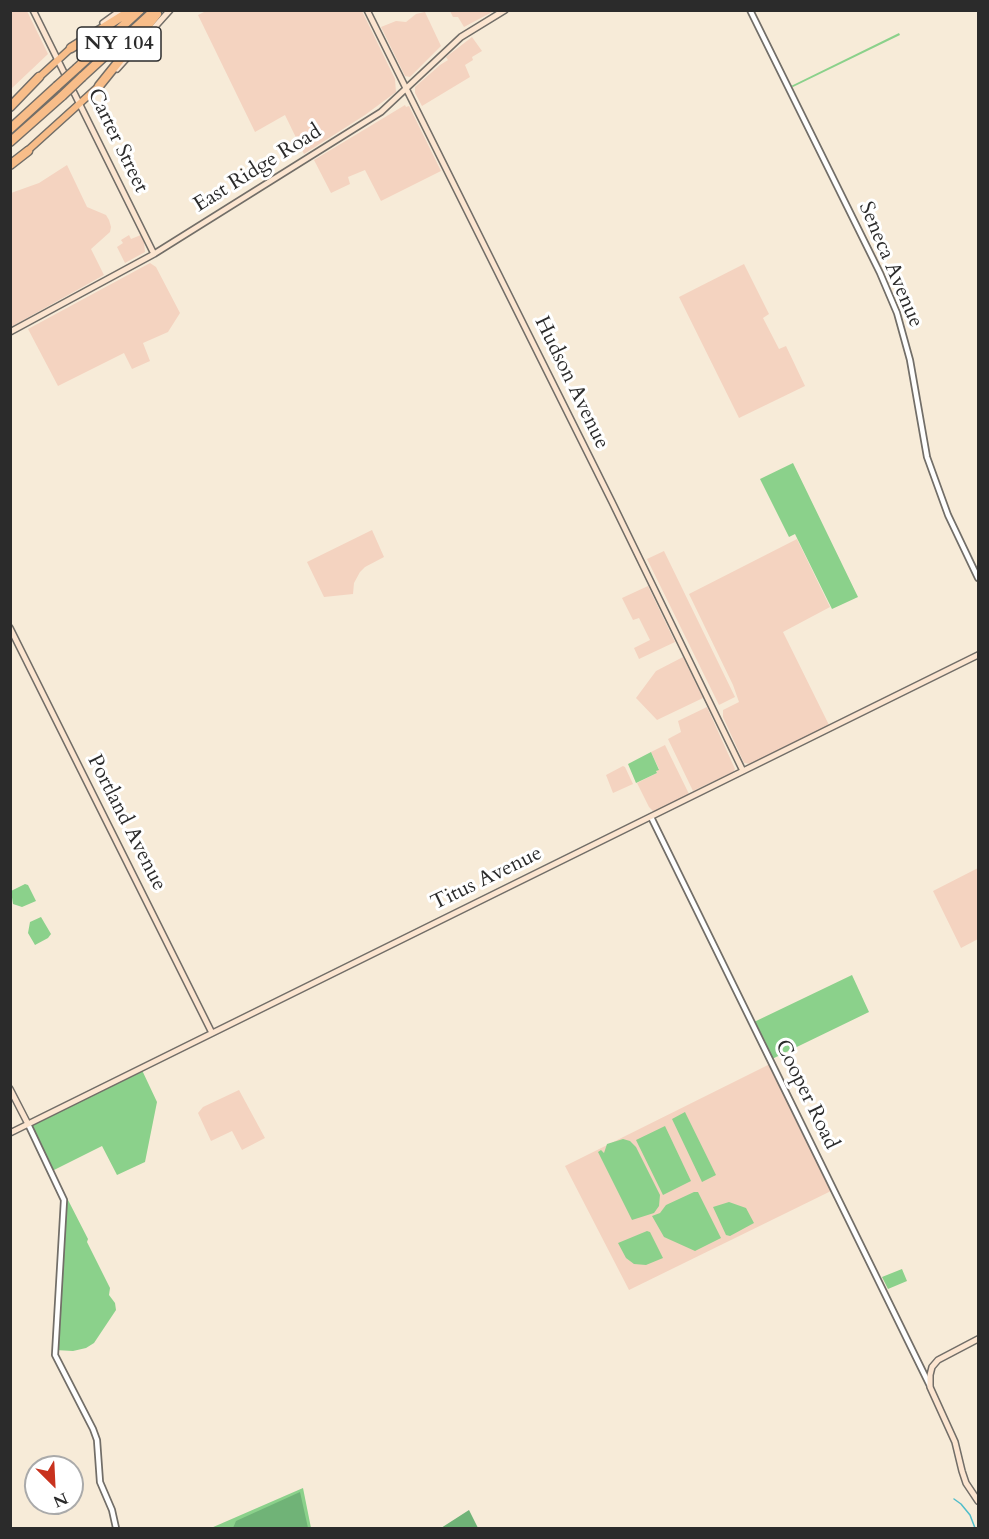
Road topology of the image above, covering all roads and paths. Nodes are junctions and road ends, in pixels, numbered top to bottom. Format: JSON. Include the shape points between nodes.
{"nodes":[{"id":1,"x":33,"y":10,"type":"edge"},
{"id":2,"x":122,"y":10,"type":"edge"},
{"id":3,"x":132,"y":10,"type":"edge"},
{"id":4,"x":140,"y":10,"type":"edge"},
{"id":5,"x":155,"y":10,"type":"edge"},
{"id":6,"x":160,"y":10,"type":"edge"},
{"id":7,"x":170,"y":10,"type":"edge"},
{"id":8,"x":367,"y":10,"type":"edge"},
{"id":9,"x":505,"y":10,"type":"edge"},
{"id":10,"x":750,"y":10,"type":"edge"},
{"id":11,"x":71,"y":48,"type":"junction"},
{"id":12,"x":58,"y":59,"type":"junction"},
{"id":13,"x":39,"y":77,"type":"joint"},
{"id":14,"x":99,"y":86,"type":"junction"},
{"id":15,"x":406,"y":88,"type":"junction"},
{"id":16,"x":81,"y":103,"type":"junction"},
{"id":17,"x":10,"y":105,"type":"edge"},
{"id":18,"x":10,"y":129,"type":"edge"},
{"id":19,"x":10,"y":142,"type":"edge"},
{"id":20,"x":28,"y":151,"type":"joint"},
{"id":21,"x":10,"y":166,"type":"edge"},
{"id":22,"x":154,"y":254,"type":"junction"},
{"id":23,"x":10,"y":332,"type":"edge"},
{"id":24,"x":978,"y":578,"type":"edge"},
{"id":25,"x":10,"y":628,"type":"edge"},
{"id":26,"x":978,"y":655,"type":"edge"},
{"id":27,"x":743,"y":771,"type":"junction"},
{"id":28,"x":651,"y":817,"type":"junction"},
{"id":29,"x":212,"y":1033,"type":"junction"},
{"id":30,"x":10,"y":1089,"type":"edge"},
{"id":31,"x":28,"y":1124,"type":"junction"},
{"id":32,"x":10,"y":1133,"type":"edge"},
{"id":33,"x":978,"y":1339,"type":"edge"},
{"id":34,"x":930,"y":1387,"type":"junction"},
{"id":35,"x":978,"y":1501,"type":"edge"},
{"id":36,"x":116,"y":1528,"type":"edge"}],
"edges":[{"from":1,"to":12,"type":"main road","name":"Carter Street"},
{"from":2,"to":11,"type":"main road"},
{"from":3,"to":11,"type":"highway"},
{"from":4,"to":18,"type":"highway","number":"NY 104","bridge":true},
{"from":5,"to":19,"type":"highway","number":"NY 104","bridge":true},
{"from":6,"to":14,"type":"highway"},
{"from":7,"to":14,"type":"main road"},
{"from":8,"to":15,"type":"main road","name":"Hudson Avenue"},
{"from":9,"to":15,"type":"main road","name":"East Ridge Road","via":[[461,37]]},
{"from":10,"to":24,"type":"street","name":"Seneca Avenue","via":[[897,313],[927,457],[948,515]]},
{"from":11,"to":12,"type":"main road"},
{"from":12,"to":13,"type":"main road"},
{"from":12,"to":16,"type":"main road","name":"Carter Street"},
{"from":13,"to":17,"type":"highway"},
{"from":14,"to":16,"type":"main road"},
{"from":15,"to":22,"type":"main road","name":"East Ridge Road","via":[[381,112]]},
{"from":15,"to":27,"type":"main road","name":"Hudson Avenue"},
{"from":16,"to":20,"type":"main road"},
{"from":16,"to":22,"type":"main road","name":"Carter Street"},
{"from":20,"to":21,"type":"highway"},
{"from":22,"to":23,"type":"main road","name":"East Ridge Road"},
{"from":25,"to":29,"type":"main road","name":"Portland Avenue"},
{"from":26,"to":27,"type":"main road","name":"Titus Avenue"},
{"from":27,"to":28,"type":"main road","name":"Titus Avenue"},
{"from":28,"to":29,"type":"main road","name":"Titus Avenue"},
{"from":28,"to":34,"type":"street","name":"Cooper Road"},
{"from":29,"to":31,"type":"main road","name":"Titus Avenue"},
{"from":30,"to":31,"type":"main road"},
{"from":31,"to":32,"type":"main road","name":"Titus Avenue"},
{"from":31,"to":36,"type":"street","via":[[64,1200],[55,1355],[97,1440],[100,1482]]},
{"from":33,"to":34,"type":"main road","via":[[938,1360],[931,1371]]},
{"from":34,"to":35,"type":"main road","via":[[956,1442],[966,1483]]}]}
